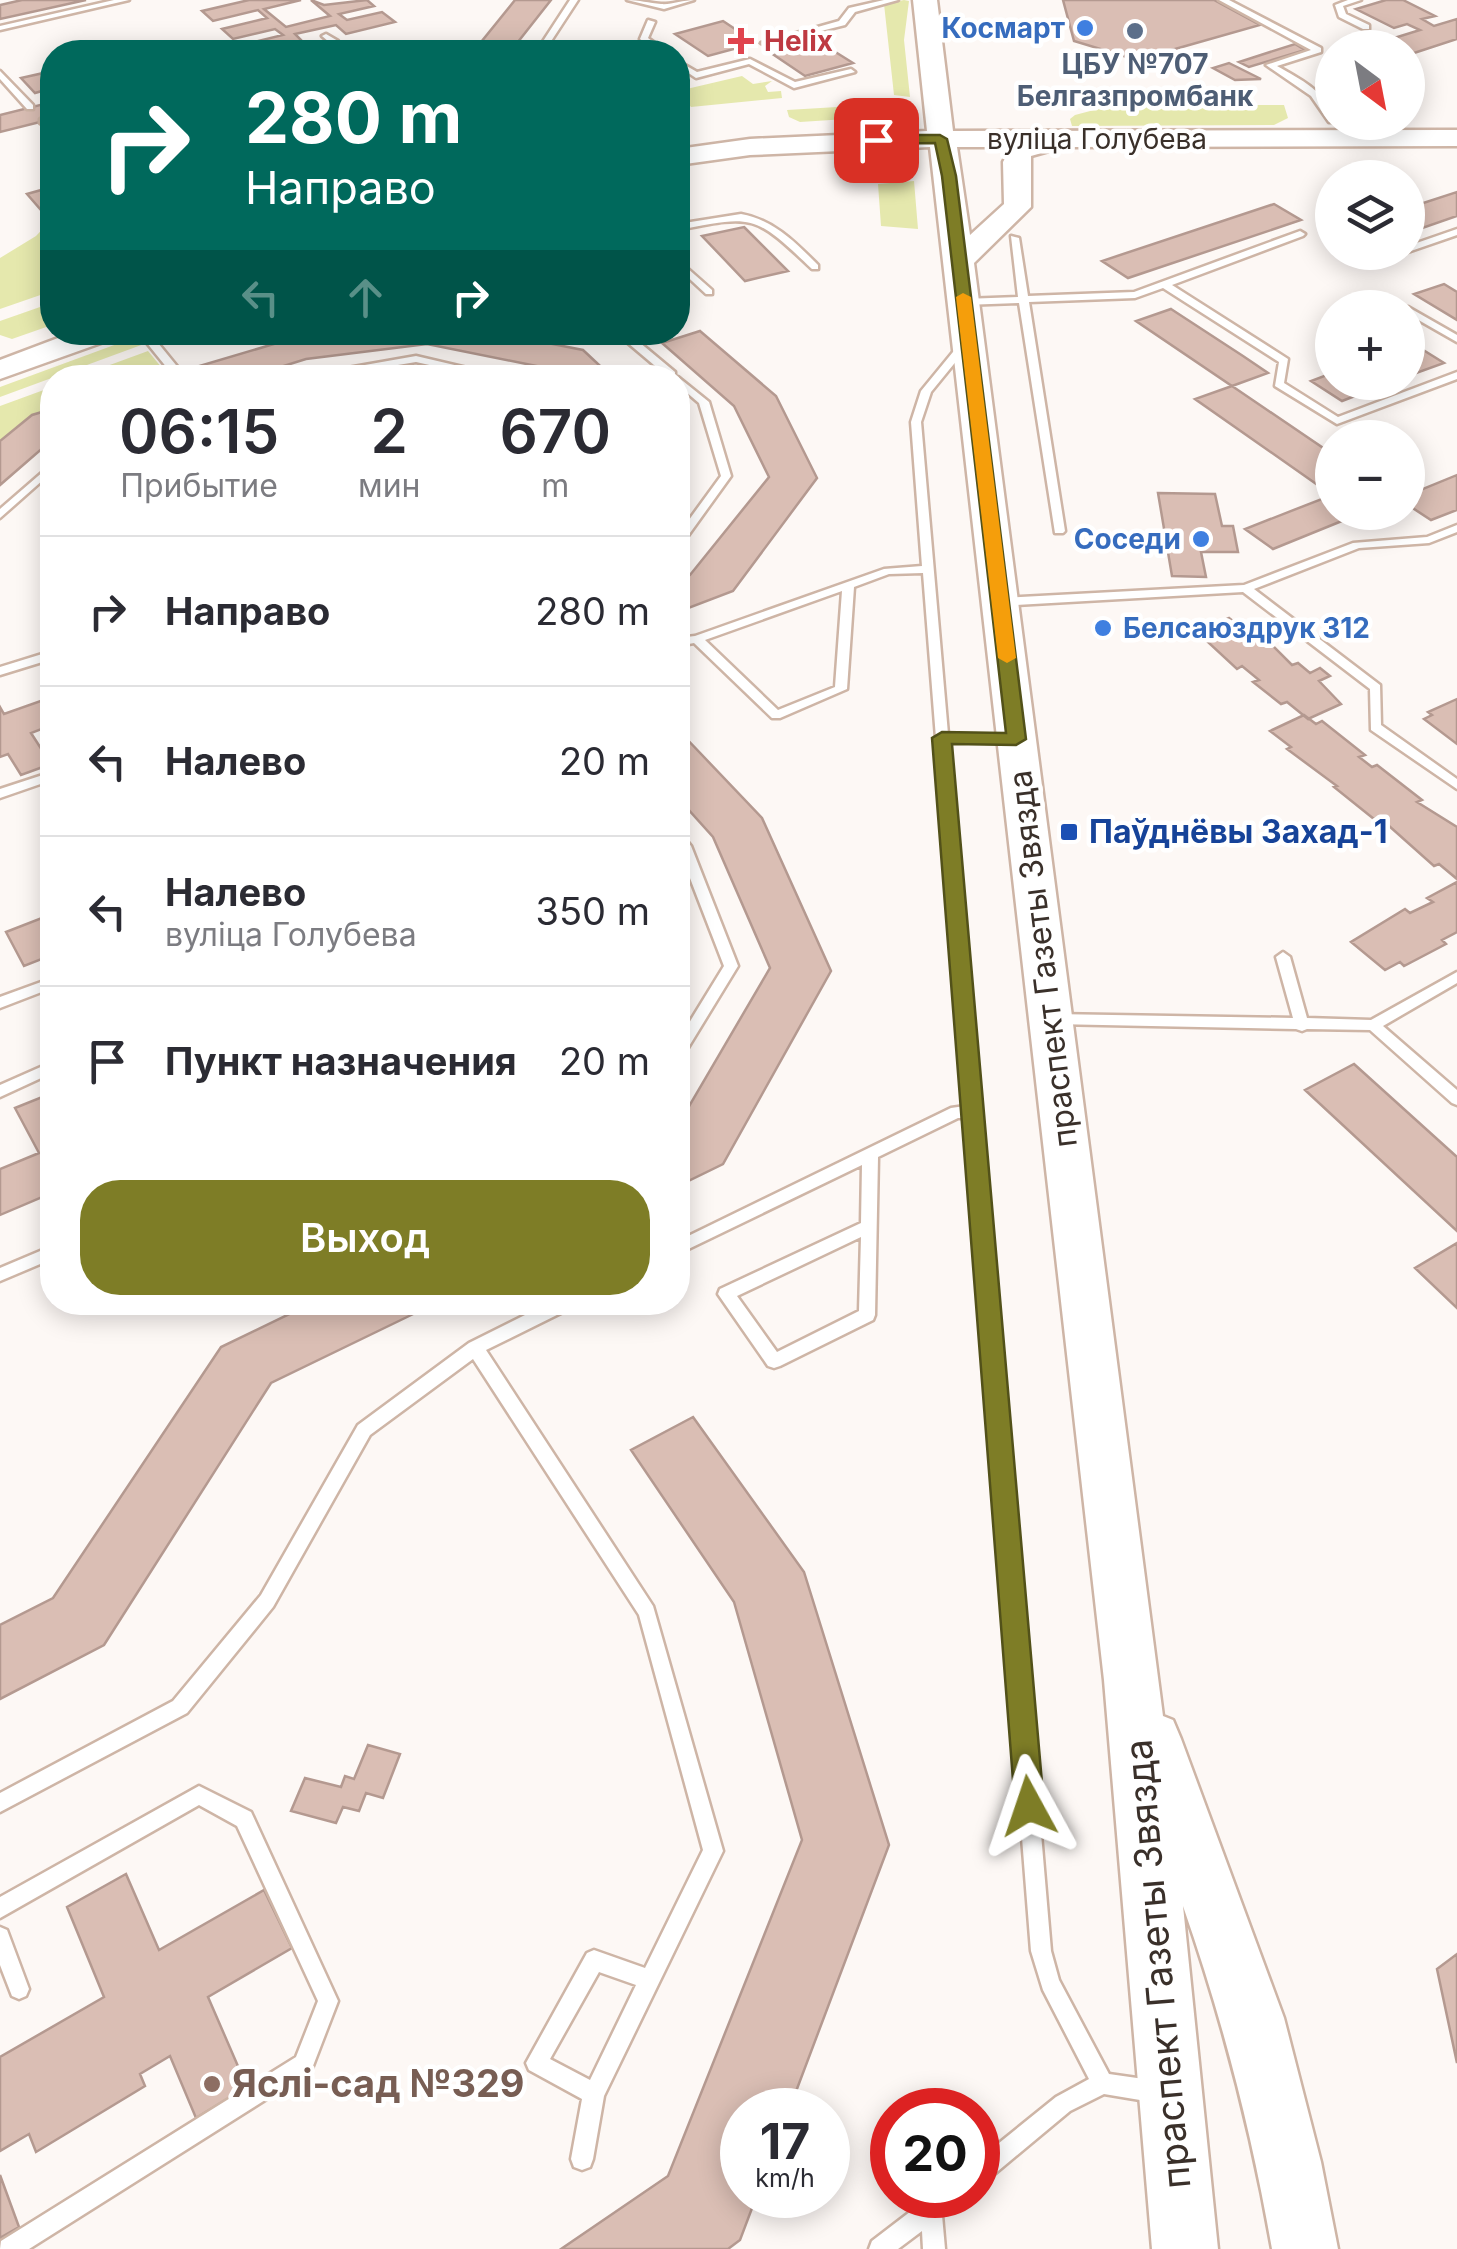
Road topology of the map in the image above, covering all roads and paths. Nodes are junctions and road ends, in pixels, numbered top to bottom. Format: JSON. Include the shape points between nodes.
{"nodes":[{"id":1,"x":126,"y":0,"type":"edge"},
{"id":2,"x":574,"y":0,"type":"edge"},
{"id":3,"x":631,"y":0,"type":"edge"},
{"id":4,"x":690,"y":0,"type":"edge"},
{"id":5,"x":894,"y":0,"type":"edge"},
{"id":6,"x":926,"y":0,"type":"edge"},
{"id":7,"x":1223,"y":0,"type":"edge"},
{"id":8,"x":1357,"y":0,"type":"edge"},
{"id":9,"x":1243,"y":3,"type":"dead end"},
{"id":10,"x":651,"y":22,"type":"dead end"},
{"id":11,"x":1366,"y":27,"type":"dead end"},
{"id":12,"x":0,"y":28,"type":"edge"},
{"id":13,"x":326,"y":36,"type":"dead end"},
{"id":14,"x":331,"y":40,"type":"edge"},
{"id":15,"x":548,"y":40,"type":"edge"},
{"id":16,"x":644,"y":40,"type":"edge"},
{"id":17,"x":1315,"y":41,"type":"edge"},
{"id":18,"x":765,"y":43,"type":"dead end"},
{"id":19,"x":1315,"y":48,"type":"edge"},
{"id":20,"x":1315,"y":51,"type":"edge"},
{"id":21,"x":690,"y":71,"type":"edge"},
{"id":22,"x":851,"y":72,"type":"dead end"},
{"id":23,"x":0,"y":74,"type":"edge"},
{"id":24,"x":1315,"y":95,"type":"edge"},
{"id":25,"x":30,"y":107,"type":"dead end"},
{"id":26,"x":1315,"y":128,"type":"edge"},
{"id":27,"x":1425,"y":135,"type":"edge"},
{"id":28,"x":1457,"y":138,"type":"edge"},
{"id":29,"x":940,"y":139,"type":"junction"},
{"id":30,"x":1063,"y":139,"type":"junction"},
{"id":31,"x":690,"y":156,"type":"edge"},
{"id":32,"x":690,"y":224,"type":"edge"},
{"id":33,"x":1457,"y":232,"type":"edge"},
{"id":34,"x":1300,"y":234,"type":"dead end"},
{"id":35,"x":1014,"y":238,"type":"dead end"},
{"id":36,"x":1425,"y":243,"type":"edge"},
{"id":37,"x":959,"y":261,"type":"junction"},
{"id":38,"x":815,"y":267,"type":"dead end"},
{"id":39,"x":690,"y":274,"type":"edge"},
{"id":40,"x":1167,"y":286,"type":"junction"},
{"id":41,"x":709,"y":292,"type":"dead end"},
{"id":42,"x":1023,"y":300,"type":"junction"},
{"id":43,"x":964,"y":302,"type":"junction"},
{"id":44,"x":1425,"y":321,"type":"edge"},
{"id":45,"x":968,"y":340,"type":"junction"},
{"id":46,"x":1457,"y":340,"type":"edge"},
{"id":47,"x":68,"y":345,"type":"edge"},
{"id":48,"x":154,"y":345,"type":"edge"},
{"id":49,"x":635,"y":345,"type":"edge"},
{"id":50,"x":170,"y":365,"type":"edge"},
{"id":51,"x":378,"y":365,"type":"edge"},
{"id":52,"x":444,"y":365,"type":"edge"},
{"id":53,"x":657,"y":365,"type":"edge"},
{"id":54,"x":0,"y":370,"type":"edge"},
{"id":55,"x":1457,"y":374,"type":"edge"},
{"id":56,"x":690,"y":391,"type":"edge"},
{"id":57,"x":40,"y":478,"type":"edge"},
{"id":58,"x":0,"y":515,"type":"edge"},
{"id":59,"x":690,"y":526,"type":"edge"},
{"id":60,"x":1457,"y":528,"type":"edge"},
{"id":61,"x":1059,"y":531,"type":"dead end"},
{"id":62,"x":928,"y":564,"type":"junction"},
{"id":63,"x":848,"y":586,"type":"junction"},
{"id":64,"x":1246,"y":588,"type":"junction"},
{"id":65,"x":1000,"y":602,"type":"junction"},
{"id":66,"x":697,"y":640,"type":"junction"},
{"id":67,"x":690,"y":641,"type":"edge"},
{"id":68,"x":40,"y":659,"type":"edge"},
{"id":69,"x":0,"y":671,"type":"edge"},
{"id":70,"x":942,"y":738,"type":"junction"},
{"id":71,"x":1016,"y":739,"type":"junction"},
{"id":72,"x":40,"y":780,"type":"edge"},
{"id":73,"x":1457,"y":785,"type":"edge"},
{"id":74,"x":0,"y":794,"type":"edge"},
{"id":75,"x":690,"y":861,"type":"edge"},
{"id":76,"x":1283,"y":957,"type":"dead end"},
{"id":77,"x":1457,"y":978,"type":"edge"},
{"id":78,"x":40,"y":987,"type":"edge"},
{"id":79,"x":0,"y":1003,"type":"edge"},
{"id":80,"x":1050,"y":1019,"type":"junction"},
{"id":81,"x":690,"y":1024,"type":"edge"},
{"id":82,"x":1373,"y":1025,"type":"junction"},
{"id":83,"x":1302,"y":1026,"type":"junction"},
{"id":84,"x":40,"y":1073,"type":"edge"},
{"id":85,"x":0,"y":1091,"type":"edge"},
{"id":86,"x":1457,"y":1098,"type":"edge"},
{"id":87,"x":972,"y":1112,"type":"junction"},
{"id":88,"x":870,"y":1154,"type":"junction"},
{"id":89,"x":869,"y":1226,"type":"junction"},
{"id":90,"x":690,"y":1242,"type":"edge"},
{"id":91,"x":40,"y":1257,"type":"edge"},
{"id":92,"x":0,"y":1275,"type":"edge"},
{"id":93,"x":541,"y":1315,"type":"edge"},
{"id":94,"x":475,"y":1348,"type":"junction"},
{"id":95,"x":1132,"y":1680,"type":"junction"},
{"id":96,"x":0,"y":1803,"type":"edge"},
{"id":97,"x":0,"y":1908,"type":"edge"},
{"id":98,"x":0,"y":1937,"type":"edge"},
{"id":99,"x":650,"y":1980,"type":"junction"},
{"id":100,"x":19,"y":1989,"type":"dead end"},
{"id":101,"x":1103,"y":2083,"type":"junction"},
{"id":102,"x":594,"y":2094,"type":"junction"},
{"id":103,"x":1170,"y":2094,"type":"junction"},
{"id":104,"x":1000,"y":2155,"type":"edge"},
{"id":105,"x":582,"y":2159,"type":"dead end"},
{"id":106,"x":920,"y":2218,"type":"edge"},
{"id":107,"x":938,"y":2218,"type":"edge"},
{"id":108,"x":9,"y":2249,"type":"edge"},
{"id":109,"x":880,"y":2249,"type":"edge"},
{"id":110,"x":934,"y":2249,"type":"edge"},
{"id":111,"x":1186,"y":2249,"type":"edge"},
{"id":112,"x":1305,"y":2249,"type":"edge"}],
"edges":[{"from":1,"to":12,"type":"lane"},
{"from":2,"to":15,"type":"lane"},
{"from":3,"to":4,"type":"lane","via":[[664,7]]},
{"from":5,"to":18,"type":"lane","via":[[852,10],[842,23]]},
{"from":6,"to":29,"type":"main road","name":"праспект Газеты Звязда"},
{"from":7,"to":19,"type":"lane"},
{"from":8,"to":11,"type":"lane","via":[[1339,5],[1342,15]]},
{"from":9,"to":17,"type":"lane"},
{"from":10,"to":16,"type":"lane"},
{"from":13,"to":14,"type":"lane"},
{"from":20,"to":24,"type":"lane","via":[[1270,65]]},
{"from":21,"to":22,"type":"lane","via":[[696,75],[750,61],[794,85]]},
{"from":23,"to":25,"type":"lane"},
{"from":26,"to":30,"type":"main road","name":"вуліца Голубева"},
{"from":27,"to":28,"type":"main road","name":"вуліца Голубева"},
{"from":29,"to":30,"type":"main road","name":"вуліца Голубева"},
{"from":29,"to":31,"type":"main road","name":"вуліца Голубева","via":[[830,141]]},
{"from":29,"to":37,"type":"main road","name":"праспект Газеты Звязда"},
{"from":30,"to":37,"type":"main road","via":[[1019,152],[1017,206]]},
{"from":32,"to":38,"type":"lane","via":[[730,216],[766,220]]},
{"from":33,"to":36,"type":"lane"},
{"from":34,"to":40,"type":"lane"},
{"from":35,"to":42,"type":"lane"},
{"from":37,"to":43,"type":"main road","name":"праспект Газеты Звязда"},
{"from":39,"to":41,"type":"lane"},
{"from":40,"to":42,"type":"lane","via":[[1117,298]]},
{"from":40,"to":55,"type":"lane","via":[[1284,361],[1279,384],[1337,421]]},
{"from":42,"to":43,"type":"lane"},
{"from":42,"to":61,"type":"lane"},
{"from":43,"to":45,"type":"main road","name":"праспект Газеты Звязда"},
{"from":44,"to":46,"type":"lane"},
{"from":45,"to":62,"type":"lane","via":[[926,391],[916,416]]},
{"from":45,"to":65,"type":"main road","name":"праспект Газеты Звязда"},
{"from":47,"to":54,"type":"main road"},
{"from":48,"to":50,"type":"lane"},
{"from":49,"to":53,"type":"lane"},
{"from":51,"to":52,"type":"lane","via":[[416,359]]},
{"from":56,"to":59,"type":"lane","via":[[704,402],[726,476]]},
{"from":57,"to":58,"type":"lane"},
{"from":60,"to":64,"type":"lane","via":[[1429,540],[1357,544]]},
{"from":62,"to":63,"type":"lane"},
{"from":62,"to":70,"type":"lane"},
{"from":63,"to":66,"type":"lane"},
{"from":63,"to":66,"type":"lane","via":[[841,689],[776,715]]},
{"from":64,"to":65,"type":"lane"},
{"from":64,"to":73,"type":"lane","via":[[1376,688],[1375,728]]},
{"from":65,"to":71,"type":"main road","name":"праспект Газеты Звязда"},
{"from":66,"to":67,"type":"lane"},
{"from":68,"to":69,"type":"lane"},
{"from":70,"to":71,"type":"lane"},
{"from":70,"to":87,"type":"lane"},
{"from":71,"to":80,"type":"main road","name":"праспект Газеты Звязда"},
{"from":72,"to":74,"type":"lane"},
{"from":75,"to":81,"type":"lane","via":[[731,966]]},
{"from":76,"to":83,"type":"lane"},
{"from":77,"to":82,"type":"lane"},
{"from":78,"to":79,"type":"lane"},
{"from":80,"to":83,"type":"lane"},
{"from":80,"to":95,"type":"main road","name":"праспект Газеты Звязда"},
{"from":82,"to":83,"type":"lane"},
{"from":82,"to":86,"type":"lane"},
{"from":84,"to":85,"type":"lane"},
{"from":87,"to":88,"type":"lane","via":[[956,1112]]},
{"from":87,"to":101,"type":"lane","via":[[1041,1951],[1050,1983]]},
{"from":88,"to":89,"type":"lane"},
{"from":88,"to":90,"type":"lane"},
{"from":89,"to":89,"type":"lane","via":[[867,1315],[774,1361],[726,1294]]},
{"from":91,"to":92,"type":"lane"},
{"from":93,"to":94,"type":"lane"},
{"from":94,"to":96,"type":"lane","via":[[364,1430],[267,1601],[180,1708]]},
{"from":94,"to":99,"type":"lane","via":[[647,1612],[658,1648],[713,1851]]},
{"from":95,"to":103,"type":"main road","name":"праспект Газеты Звязда"},
{"from":95,"to":112,"type":"main road","name":"праспект Газеты Звязда","via":[[1253,2018]]},
{"from":97,"to":108,"type":"lane","via":[[199,1795],[244,1819],[328,2001],[304,2064]]},
{"from":98,"to":100,"type":"lane"},
{"from":99,"to":102,"type":"lane"},
{"from":99,"to":102,"type":"lane","via":[[594,1960],[536,2063]]},
{"from":101,"to":103,"type":"lane"},
{"from":101,"to":104,"type":"lane","via":[[1064,2104]]},
{"from":102,"to":105,"type":"lane"},
{"from":103,"to":111,"type":"main road","name":"праспект Газеты Звязда"},
{"from":106,"to":109,"type":"lane"},
{"from":107,"to":110,"type":"lane"}]}
